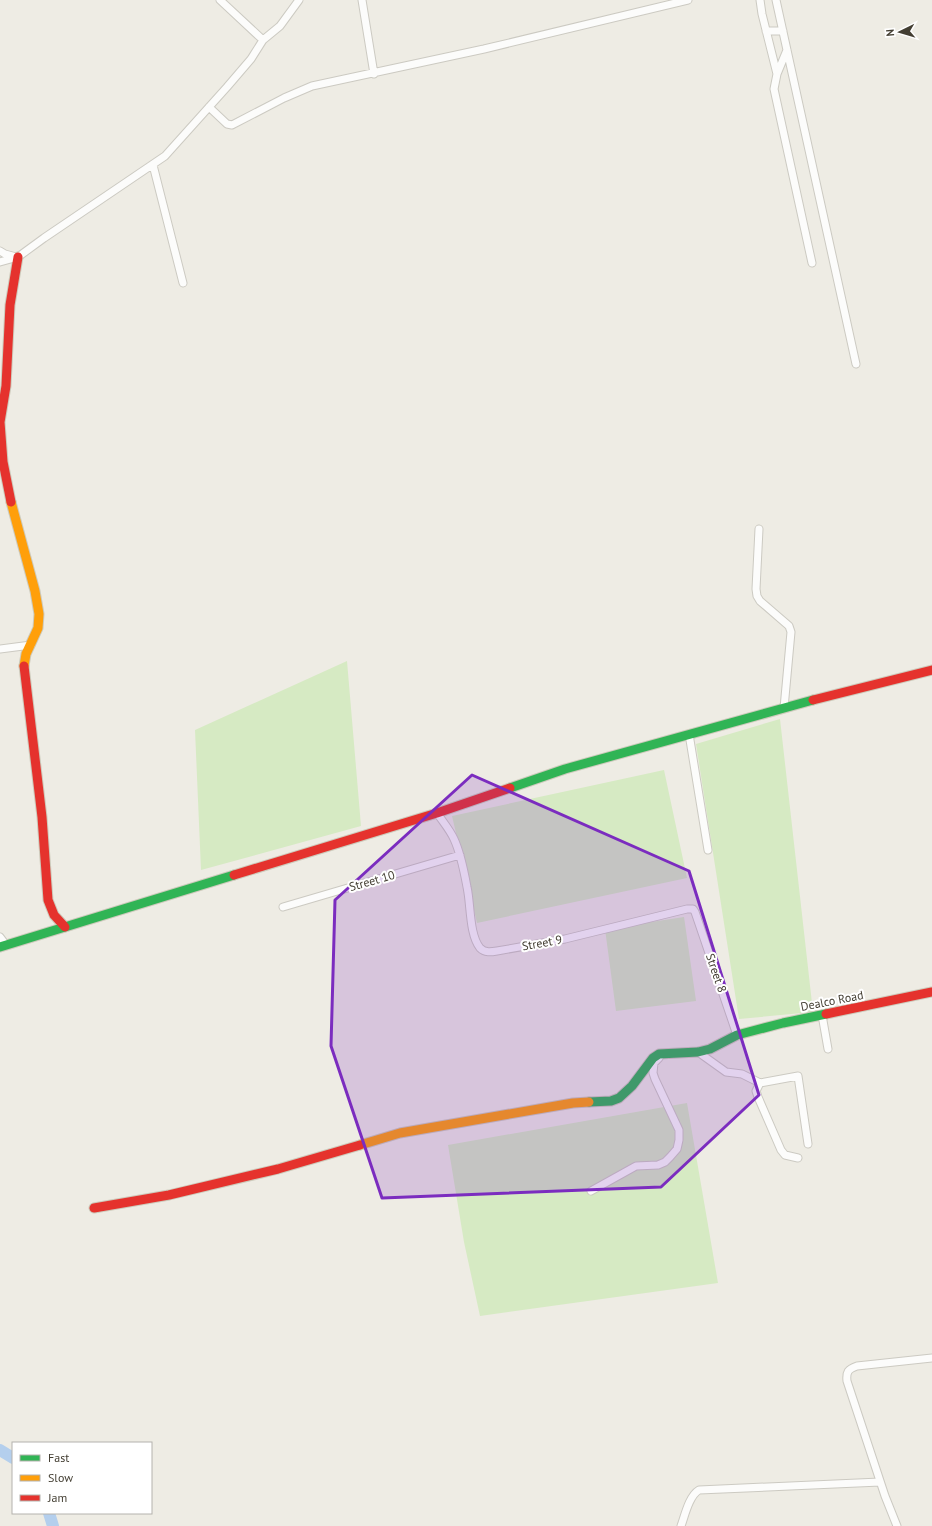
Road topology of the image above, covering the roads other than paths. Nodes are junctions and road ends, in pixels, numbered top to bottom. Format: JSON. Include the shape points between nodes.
{"nodes":[{"id":1,"x":220,"y":0,"type":"edge"},
{"id":2,"x":299,"y":0,"type":"edge"},
{"id":3,"x":362,"y":0,"type":"edge"},
{"id":4,"x":688,"y":0,"type":"edge"},
{"id":5,"x":760,"y":0,"type":"edge"},
{"id":6,"x":776,"y":0,"type":"edge"},
{"id":7,"x":783,"y":31,"type":"junction"},
{"id":8,"x":766,"y":32,"type":"junction"},
{"id":9,"x":263,"y":40,"type":"junction"},
{"id":10,"x":787,"y":50,"type":"junction"},
{"id":11,"x":374,"y":74,"type":"junction"},
{"id":12,"x":777,"y":74,"type":"junction"},
{"id":13,"x":209,"y":107,"type":"junction"},
{"id":14,"x":154,"y":165,"type":"junction"},
{"id":15,"x":0,"y":251,"type":"edge"},
{"id":16,"x":18,"y":257,"type":"junction"},
{"id":17,"x":0,"y":262,"type":"edge"},
{"id":18,"x":812,"y":263,"type":"dead end"},
{"id":19,"x":183,"y":283,"type":"dead end"},
{"id":20,"x":856,"y":364,"type":"dead end"},
{"id":21,"x":760,"y":528,"type":"dead end"},
{"id":22,"x":31,"y":645,"type":"junction"},
{"id":23,"x":0,"y":649,"type":"edge"},
{"id":24,"x":932,"y":670,"type":"edge"},
{"id":25,"x":784,"y":708,"type":"junction"},
{"id":26,"x":689,"y":734,"type":"junction"},
{"id":27,"x":437,"y":813,"type":"junction"},
{"id":28,"x":708,"y":850,"type":"dead end"},
{"id":29,"x":460,"y":855,"type":"junction"},
{"id":30,"x":283,"y":907,"type":"dead end"},
{"id":31,"x":695,"y":912,"type":"joint"},
{"id":32,"x":66,"y":927,"type":"junction"},
{"id":33,"x":0,"y":937,"type":"edge"},
{"id":34,"x":3,"y":946,"type":"edge"},
{"id":35,"x":932,"y":992,"type":"edge"},
{"id":36,"x":822,"y":1015,"type":"junction"},
{"id":37,"x":737,"y":1035,"type":"junction"},
{"id":38,"x":828,"y":1049,"type":"dead end"},
{"id":39,"x":698,"y":1052,"type":"junction"},
{"id":40,"x":664,"y":1053,"type":"junction"},
{"id":41,"x":760,"y":1083,"type":"junction"},
{"id":42,"x":808,"y":1144,"type":"dead end"},
{"id":43,"x":798,"y":1158,"type":"dead end"},
{"id":44,"x":591,"y":1191,"type":"dead end"},
{"id":45,"x":94,"y":1208,"type":"dead end"},
{"id":46,"x":932,"y":1358,"type":"edge"},
{"id":47,"x":880,"y":1482,"type":"junction"},
{"id":48,"x":681,"y":1526,"type":"edge"},
{"id":49,"x":897,"y":1526,"type":"edge"}],
"edges":[{"from":1,"to":9,"type":"street"},
{"from":2,"to":9,"type":"street","via":[[280,26]]},
{"from":3,"to":11,"type":"street"},
{"from":4,"to":11,"type":"street"},
{"from":5,"to":8,"type":"street"},
{"from":6,"to":7,"type":"street"},
{"from":7,"to":8,"type":"street"},
{"from":7,"to":10,"type":"street"},
{"from":8,"to":12,"type":"street"},
{"from":9,"to":13,"type":"street","via":[[251,59]]},
{"from":10,"to":12,"type":"street"},
{"from":10,"to":20,"type":"street"},
{"from":11,"to":13,"type":"street","via":[[304,89],[232,124],[227,124]]},
{"from":12,"to":18,"type":"street","via":[[774,90]]},
{"from":13,"to":14,"type":"street"},
{"from":14,"to":16,"type":"street"},
{"from":14,"to":19,"type":"street"},
{"from":15,"to":16,"type":"street"},
{"from":16,"to":17,"type":"street"},
{"from":16,"to":22,"type":"street","via":[[11,300],[6,396],[3,401],[0,429],[7,484],[39,608],[39,626]]},
{"from":21,"to":25,"type":"street","via":[[756,589],[758,596],[760,601],[789,626],[791,632]]},
{"from":22,"to":23,"type":"street"},
{"from":22,"to":32,"type":"street","via":[[24,660],[24,668],[42,817],[48,900],[55,918]]},
{"from":24,"to":25,"type":"street"},
{"from":25,"to":26,"type":"street"},
{"from":26,"to":27,"type":"street","via":[[565,770]]},
{"from":26,"to":28,"type":"street"},
{"from":27,"to":29,"type":"street","via":[[452,835]]},
{"from":27,"to":32,"type":"street"},
{"from":29,"to":30,"type":"street","name":"Street 10"},
{"from":29,"to":31,"type":"street","name":"Street 9","via":[[476,941],[487,952],[565,939],[687,909],[693,909]]},
{"from":31,"to":37,"type":"street","name":"Street 8"},
{"from":32,"to":34,"type":"street"},
{"from":33,"to":34,"type":"street"},
{"from":35,"to":36,"type":"street","name":"Dealco Road"},
{"from":36,"to":37,"type":"street","name":"Dealco Road"},
{"from":36,"to":38,"type":"street"},
{"from":37,"to":39,"type":"street","name":"Dealco Road","via":[[710,1050]]},
{"from":39,"to":40,"type":"street","name":"Dealco Road"},
{"from":39,"to":41,"type":"street","via":[[726,1072],[742,1074]]},
{"from":40,"to":44,"type":"street","via":[[654,1063],[653,1073],[679,1130],[677,1149],[665,1162],[636,1166]]},
{"from":40,"to":45,"type":"street","via":[[653,1058],[632,1086],[616,1100],[573,1103],[400,1133],[278,1169]]},
{"from":41,"to":42,"type":"street","via":[[798,1076]]},
{"from":41,"to":43,"type":"street","via":[[756,1091],[781,1150],[785,1155]]},
{"from":46,"to":47,"type":"street","via":[[857,1366],[847,1372],[847,1381]]},
{"from":47,"to":48,"type":"street","via":[[699,1490],[692,1498]]},
{"from":47,"to":49,"type":"street"}]}
